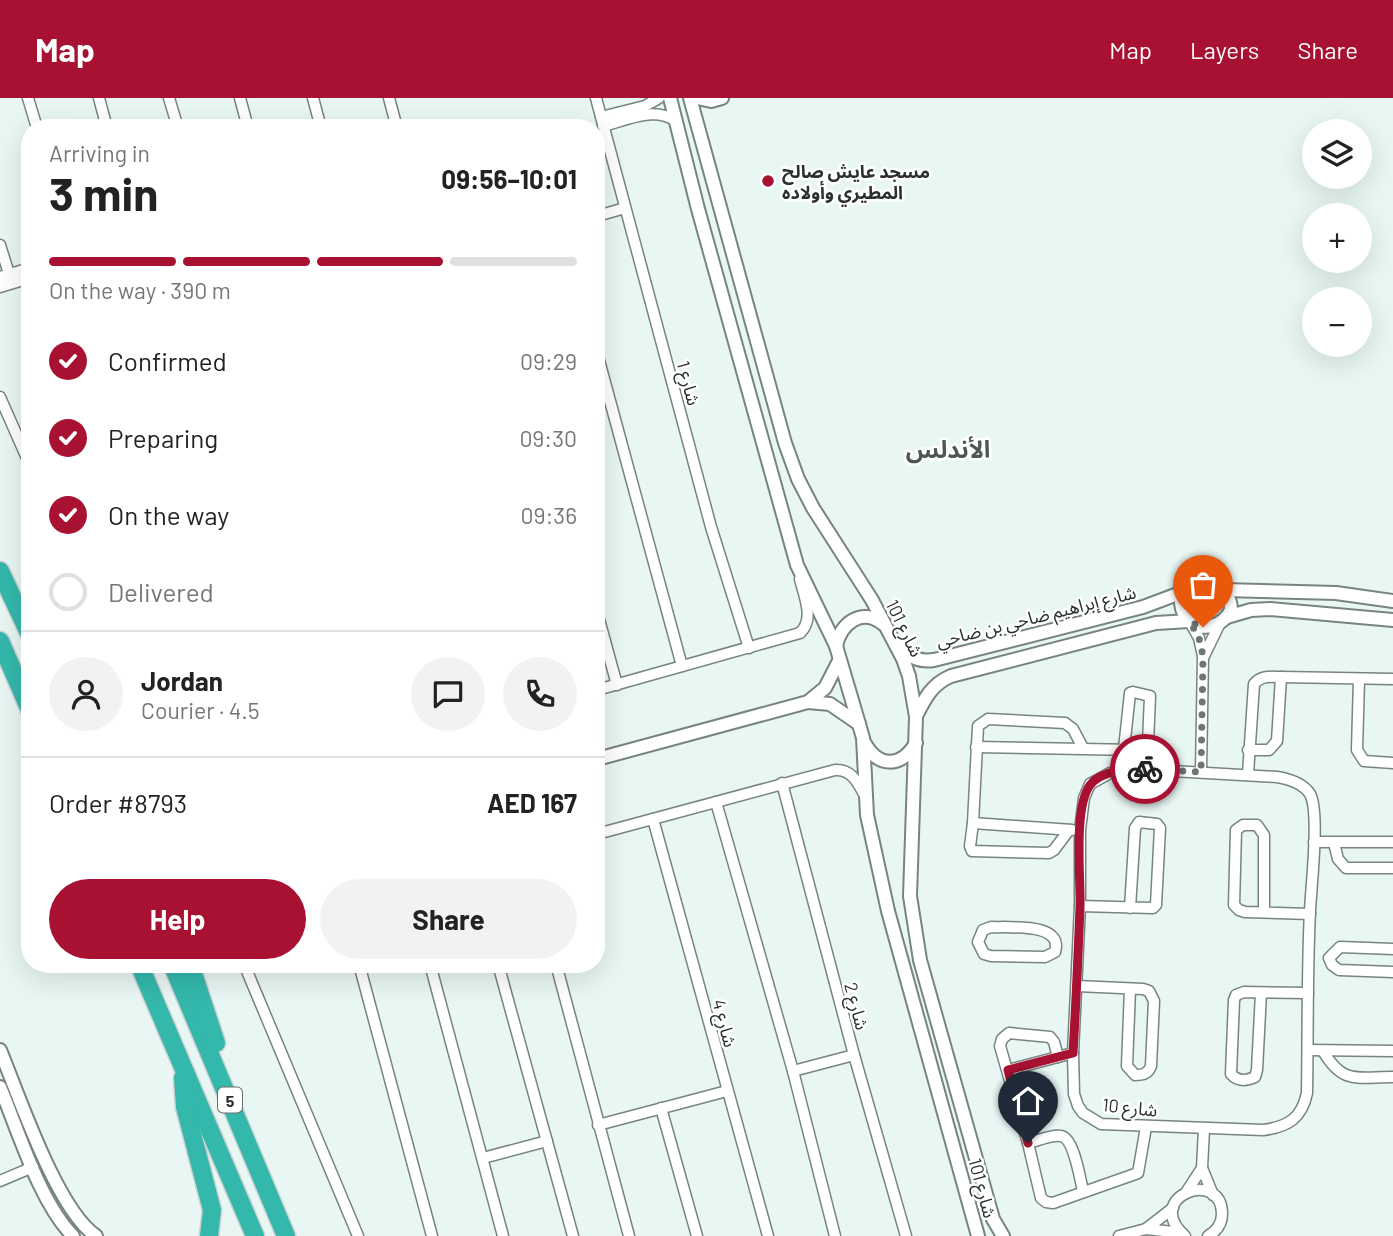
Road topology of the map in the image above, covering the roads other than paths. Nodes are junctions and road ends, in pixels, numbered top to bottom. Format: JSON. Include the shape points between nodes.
{"nodes":[{"id":1,"x":28,"y":98,"type":"edge"},
{"id":2,"x":99,"y":98,"type":"edge"},
{"id":3,"x":169,"y":98,"type":"edge"},
{"id":4,"x":240,"y":98,"type":"edge"},
{"id":5,"x":313,"y":98,"type":"edge"},
{"id":6,"x":389,"y":98,"type":"edge"},
{"id":7,"x":596,"y":98,"type":"edge"},
{"id":8,"x":659,"y":98,"type":"edge"},
{"id":9,"x":670,"y":98,"type":"edge"},
{"id":10,"x":690,"y":98,"type":"edge"},
{"id":11,"x":696,"y":98,"type":"edge"},
{"id":12,"x":717,"y":99,"type":"edge"},
{"id":13,"x":34,"y":119,"type":"edge"},
{"id":14,"x":105,"y":119,"type":"edge"},
{"id":15,"x":175,"y":119,"type":"edge"},
{"id":16,"x":246,"y":119,"type":"edge"},
{"id":17,"x":319,"y":119,"type":"edge"},
{"id":18,"x":395,"y":119,"type":"edge"},
{"id":19,"x":601,"y":119,"type":"edge"},
{"id":20,"x":696,"y":119,"type":"junction"},
{"id":21,"x":605,"y":120,"type":"edge"},
{"id":22,"x":605,"y":121,"type":"edge"},
{"id":23,"x":676,"y":121,"type":"junction"},
{"id":24,"x":605,"y":132,"type":"edge"},
{"id":25,"x":625,"y":208,"type":"junction"},
{"id":26,"x":605,"y":214,"type":"edge"},
{"id":27,"x":0,"y":245,"type":"edge"},
{"id":28,"x":21,"y":271,"type":"edge"},
{"id":29,"x":4,"y":276,"type":"edge"},
{"id":30,"x":21,"y":281,"type":"edge"},
{"id":31,"x":0,"y":287,"type":"edge"},
{"id":32,"x":763,"y":364,"type":"junction"},
{"id":33,"x":742,"y":370,"type":"junction"},
{"id":34,"x":605,"y":382,"type":"edge"},
{"id":35,"x":0,"y":397,"type":"edge"},
{"id":36,"x":776,"y":414,"type":"junction"},
{"id":37,"x":755,"y":416,"type":"junction"},
{"id":38,"x":21,"y":445,"type":"edge"},
{"id":39,"x":797,"y":565,"type":"junction"},
{"id":40,"x":0,"y":571,"type":"edge"},
{"id":41,"x":1191,"y":589,"type":"junction"},
{"id":42,"x":1223,"y":590,"type":"junction"},
{"id":43,"x":1393,"y":601,"type":"edge"},
{"id":44,"x":21,"y":616,"type":"edge"},
{"id":45,"x":1223,"y":620,"type":"junction"},
{"id":46,"x":1393,"y":620,"type":"edge"},
{"id":47,"x":1189,"y":622,"type":"junction"},
{"id":48,"x":884,"y":626,"type":"junction"},
{"id":49,"x":0,"y":641,"type":"edge"},
{"id":50,"x":605,"y":641,"type":"edge"},
{"id":51,"x":895,"y":642,"type":"junction"},
{"id":52,"x":836,"y":646,"type":"junction"},
{"id":53,"x":749,"y":648,"type":"junction"},
{"id":54,"x":1203,"y":656,"type":"junction"},
{"id":55,"x":839,"y":661,"type":"junction"},
{"id":56,"x":682,"y":666,"type":"junction"},
{"id":57,"x":1281,"y":677,"type":"junction"},
{"id":58,"x":1359,"y":679,"type":"junction"},
{"id":59,"x":1393,"y":679,"type":"edge"},
{"id":60,"x":617,"y":685,"type":"junction"},
{"id":61,"x":605,"y":688,"type":"edge"},
{"id":62,"x":21,"y":689,"type":"edge"},
{"id":63,"x":808,"y":702,"type":"junction"},
{"id":64,"x":916,"y":717,"type":"junction"},
{"id":65,"x":859,"y":724,"type":"junction"},
{"id":66,"x":863,"y":738,"type":"junction"},
{"id":67,"x":916,"y":743,"type":"junction"},
{"id":68,"x":976,"y":747,"type":"junction"},
{"id":69,"x":1083,"y":748,"type":"junction"},
{"id":70,"x":1124,"y":748,"type":"junction"},
{"id":71,"x":1136,"y":750,"type":"junction"},
{"id":72,"x":1248,"y":750,"type":"junction"},
{"id":73,"x":605,"y":757,"type":"edge"},
{"id":74,"x":1393,"y":763,"type":"edge"},
{"id":75,"x":1137,"y":769,"type":"junction"},
{"id":76,"x":1201,"y":772,"type":"junction"},
{"id":77,"x":1248,"y":774,"type":"junction"},
{"id":78,"x":782,"y":783,"type":"junction"},
{"id":79,"x":865,"y":796,"type":"junction"},
{"id":80,"x":716,"y":802,"type":"junction"},
{"id":81,"x":653,"y":819,"type":"junction"},
{"id":82,"x":973,"y":823,"type":"junction"},
{"id":83,"x":1074,"y":830,"type":"junction"},
{"id":84,"x":605,"y":832,"type":"edge"},
{"id":85,"x":1314,"y":842,"type":"junction"},
{"id":86,"x":1393,"y":842,"type":"edge"},
{"id":87,"x":1334,"y":843,"type":"junction"},
{"id":88,"x":1393,"y":868,"type":"edge"},
{"id":89,"x":1080,"y":906,"type":"junction"},
{"id":90,"x":1130,"y":908,"type":"junction"},
{"id":91,"x":1264,"y":911,"type":"junction"},
{"id":92,"x":1310,"y":914,"type":"junction"},
{"id":93,"x":1057,"y":945,"type":"junction"},
{"id":94,"x":1077,"y":947,"type":"junction"},
{"id":95,"x":1393,"y":949,"type":"edge"},
{"id":96,"x":1310,"y":957,"type":"junction"},
{"id":97,"x":1329,"y":958,"type":"junction"},
{"id":98,"x":1393,"y":972,"type":"edge"},
{"id":99,"x":143,"y":973,"type":"edge"},
{"id":100,"x":176,"y":973,"type":"edge"},
{"id":101,"x":193,"y":973,"type":"edge"},
{"id":102,"x":248,"y":973,"type":"edge"},
{"id":103,"x":361,"y":973,"type":"edge"},
{"id":104,"x":432,"y":973,"type":"edge"},
{"id":105,"x":500,"y":973,"type":"edge"},
{"id":106,"x":558,"y":973,"type":"edge"},
{"id":107,"x":1077,"y":986,"type":"junction"},
{"id":108,"x":1130,"y":989,"type":"junction"},
{"id":109,"x":1261,"y":993,"type":"junction"},
{"id":110,"x":1308,"y":993,"type":"junction"},
{"id":111,"x":914,"y":1003,"type":"junction"},
{"id":112,"x":933,"y":1003,"type":"junction"},
{"id":113,"x":0,"y":1050,"type":"edge"},
{"id":114,"x":1308,"y":1050,"type":"junction"},
{"id":115,"x":1323,"y":1051,"type":"junction"},
{"id":116,"x":1393,"y":1051,"type":"edge"},
{"id":117,"x":947,"y":1052,"type":"junction"},
{"id":118,"x":1073,"y":1053,"type":"junction"},
{"id":119,"x":928,"y":1054,"type":"junction"},
{"id":120,"x":854,"y":1055,"type":"junction"},
{"id":121,"x":1058,"y":1057,"type":"junction"},
{"id":122,"x":181,"y":1061,"type":"junction"},
{"id":123,"x":1008,"y":1070,"type":"junction"},
{"id":124,"x":793,"y":1071,"type":"junction"},
{"id":125,"x":1393,"y":1077,"type":"edge"},
{"id":126,"x":0,"y":1087,"type":"edge"},
{"id":127,"x":727,"y":1091,"type":"junction"},
{"id":128,"x":661,"y":1108,"type":"junction"},
{"id":129,"x":598,"y":1125,"type":"junction"},
{"id":130,"x":1146,"y":1127,"type":"junction"},
{"id":131,"x":1204,"y":1129,"type":"junction"},
{"id":132,"x":242,"y":1130,"type":"junction"},
{"id":133,"x":547,"y":1141,"type":"junction"},
{"id":134,"x":1028,"y":1143,"type":"junction"},
{"id":135,"x":483,"y":1158,"type":"junction"},
{"id":136,"x":33,"y":1167,"type":"junction"},
{"id":137,"x":1202,"y":1168,"type":"junction"},
{"id":138,"x":0,"y":1181,"type":"edge"},
{"id":139,"x":1083,"y":1191,"type":"junction"},
{"id":140,"x":1188,"y":1191,"type":"junction"},
{"id":141,"x":1213,"y":1195,"type":"junction"},
{"id":142,"x":1173,"y":1208,"type":"junction"},
{"id":143,"x":1146,"y":1229,"type":"junction"},
{"id":144,"x":1213,"y":1234,"type":"edge"},
{"id":145,"x":1183,"y":1235,"type":"edge"},
{"id":146,"x":73,"y":1236,"type":"edge"},
{"id":147,"x":96,"y":1236,"type":"edge"},
{"id":148,"x":209,"y":1236,"type":"edge"},
{"id":149,"x":255,"y":1236,"type":"edge"},
{"id":150,"x":286,"y":1236,"type":"edge"},
{"id":151,"x":358,"y":1236,"type":"edge"},
{"id":152,"x":432,"y":1236,"type":"edge"},
{"id":153,"x":503,"y":1236,"type":"edge"},
{"id":154,"x":573,"y":1236,"type":"edge"},
{"id":155,"x":629,"y":1236,"type":"edge"},
{"id":156,"x":697,"y":1236,"type":"edge"},
{"id":157,"x":768,"y":1236,"type":"edge"},
{"id":158,"x":835,"y":1236,"type":"edge"},
{"id":159,"x":906,"y":1236,"type":"edge"},
{"id":160,"x":978,"y":1236,"type":"edge"},
{"id":161,"x":1003,"y":1236,"type":"edge"},
{"id":162,"x":1119,"y":1236,"type":"edge"}],
"edges":[{"from":1,"to":13,"type":"street"},
{"from":2,"to":14,"type":"street"},
{"from":3,"to":15,"type":"street"},
{"from":4,"to":16,"type":"street"},
{"from":5,"to":17,"type":"street"},
{"from":6,"to":18,"type":"street"},
{"from":7,"to":19,"type":"street","name":"شارع 1"},
{"from":8,"to":21,"type":"street"},
{"from":9,"to":23,"type":"street","name":"شارع 101"},
{"from":10,"to":20,"type":"street","name":"شارع 101"},
{"from":11,"to":12,"type":"street"},
{"from":12,"to":20,"type":"street"},
{"from":20,"to":32,"type":"street","name":"شارع 101"},
{"from":22,"to":23,"type":"street","via":[[663,113]]},
{"from":23,"to":33,"type":"street","name":"شارع 101"},
{"from":24,"to":25,"type":"street","name":"شارع 1"},
{"from":25,"to":26,"type":"street"},
{"from":25,"to":53,"type":"street","name":"شارع 1","via":[[711,527]]},
{"from":27,"to":29,"type":"street"},
{"from":28,"to":29,"type":"street"},
{"from":30,"to":31,"type":"street"},
{"from":32,"to":33,"type":"street","via":[[755,373]]},
{"from":32,"to":36,"type":"street","name":"شارع 101"},
{"from":33,"to":37,"type":"street","name":"شارع 101"},
{"from":34,"to":56,"type":"street"},
{"from":35,"to":38,"type":"street"},
{"from":36,"to":37,"type":"street","via":[[768,408]]},
{"from":36,"to":48,"type":"street","name":"شارع 101","via":[[798,479]]},
{"from":37,"to":39,"type":"street","name":"شارع 101"},
{"from":39,"to":52,"type":"street","name":"شارع 101"},
{"from":39,"to":53,"type":"street","via":[[807,626],[798,634]]},
{"from":40,"to":44,"type":"highway"},
{"from":41,"to":42,"type":"street","via":[[1207,584]]},
{"from":41,"to":47,"type":"street","via":[[1181,603]]},
{"from":41,"to":51,"type":"street","name":"شارع إبراهيم ضاحي بن ضاحي","via":[[1143,607],[923,662]]},
{"from":42,"to":43,"type":"street","via":[[1336,593]]},
{"from":42,"to":45,"type":"street","via":[[1231,605]]},
{"from":45,"to":46,"type":"street","via":[[1270,609]]},
{"from":45,"to":47,"type":"street","via":[[1203,627]]},
{"from":45,"to":54,"type":"street"},
{"from":47,"to":54,"type":"street"},
{"from":47,"to":64,"type":"street","name":"شارع إبراهيم ضاحي بن ضاحي","via":[[1156,623],[951,676],[928,692]]},
{"from":48,"to":51,"type":"street","name":"شارع 101"},
{"from":48,"to":52,"type":"street","via":[[875,618],[861,616],[848,621]]},
{"from":49,"to":62,"type":"highway"},
{"from":50,"to":60,"type":"street"},
{"from":51,"to":64,"type":"street","name":"شارع 101"},
{"from":52,"to":55,"type":"street","name":"شارع 101"},
{"from":53,"to":56,"type":"street"},
{"from":54,"to":76,"type":"street"},
{"from":55,"to":63,"type":"street","via":[[825,688]]},
{"from":55,"to":65,"type":"street","name":"شارع 101"},
{"from":56,"to":60,"type":"street"},
{"from":57,"to":58,"type":"street"},
{"from":57,"to":72,"type":"street","via":[[1263,677],[1255,684]]},
{"from":57,"to":72,"type":"street","via":[[1277,741],[1269,750]]},
{"from":58,"to":59,"type":"street"},
{"from":58,"to":74,"type":"street","via":[[1359,755],[1364,761]]},
{"from":60,"to":61,"type":"street"},
{"from":63,"to":65,"type":"street","via":[[830,704]]},
{"from":63,"to":73,"type":"street"},
{"from":64,"to":67,"type":"street","name":"شارع 101"},
{"from":65,"to":66,"type":"street","name":"شارع 101"},
{"from":66,"to":67,"type":"street","via":[[881,760],[896,762],[909,756]]},
{"from":66,"to":79,"type":"street","name":"شارع 101"},
{"from":67,"to":112,"type":"street","name":"شارع 101","via":[[910,896],[920,960]]},
{"from":68,"to":69,"type":"street"},
{"from":68,"to":69,"type":"street","via":[[978,726],[988,719],[1065,723]]},
{"from":68,"to":82,"type":"street"},
{"from":69,"to":70,"type":"street"},
{"from":70,"to":71,"type":"street"},
{"from":70,"to":71,"type":"street","via":[[1133,692],[1150,696],[1151,701],[1147,743]]},
{"from":71,"to":75,"type":"street"},
{"from":72,"to":77,"type":"street"},
{"from":75,"to":76,"type":"street","name":"شارع 10"},
{"from":75,"to":83,"type":"street","name":"شارع 10","via":[[1110,772],[1090,784]]},
{"from":76,"to":77,"type":"street","name":"شارع 10"},
{"from":77,"to":85,"type":"street","name":"شارع 10","via":[[1287,779],[1310,793]]},
{"from":78,"to":79,"type":"street","via":[[842,769],[852,775]]},
{"from":78,"to":80,"type":"street"},
{"from":78,"to":120,"type":"street","name":"شارع 2"},
{"from":79,"to":111,"type":"street","name":"شارع 101","via":[[888,911]]},
{"from":80,"to":81,"type":"street"},
{"from":80,"to":124,"type":"street"},
{"from":81,"to":84,"type":"street"},
{"from":81,"to":127,"type":"street","name":"شارع 4"},
{"from":82,"to":83,"type":"street"},
{"from":82,"to":83,"type":"street","via":[[970,846],[976,852],[1049,853]]},
{"from":83,"to":89,"type":"street","name":"شارع 10"},
{"from":85,"to":87,"type":"street"},
{"from":85,"to":92,"type":"street","name":"شارع 10"},
{"from":86,"to":87,"type":"street"},
{"from":87,"to":88,"type":"street","via":[[1346,868]]},
{"from":89,"to":90,"type":"street"},
{"from":89,"to":94,"type":"street","name":"شارع 10"},
{"from":90,"to":90,"type":"street","via":[[1156,905],[1157,824],[1139,822],[1135,828]]},
{"from":91,"to":91,"type":"street","via":[[1238,911],[1234,905],[1236,830],[1243,825],[1257,825],[1264,835]]},
{"from":91,"to":92,"type":"street"},
{"from":92,"to":96,"type":"street","name":"شارع 10"},
{"from":93,"to":93,"type":"street","via":[[1044,930],[1004,928],[983,930],[978,942],[984,954],[991,956],[1045,957],[1051,956]]},
{"from":93,"to":94,"type":"street"},
{"from":94,"to":107,"type":"street","name":"شارع 10"},
{"from":95,"to":97,"type":"street","via":[[1340,947]]},
{"from":96,"to":97,"type":"street"},
{"from":96,"to":110,"type":"street","name":"شارع 10"},
{"from":97,"to":98,"type":"street","via":[[1339,970]]},
{"from":99,"to":122,"type":"highway","number":"5"},
{"from":100,"to":132,"type":"highway","number":"5"},
{"from":101,"to":132,"type":"highway"},
{"from":102,"to":151,"type":"street"},
{"from":103,"to":152,"type":"street"},
{"from":104,"to":135,"type":"street"},
{"from":105,"to":133,"type":"street"},
{"from":106,"to":129,"type":"street"},
{"from":107,"to":108,"type":"street"},
{"from":107,"to":118,"type":"street","name":"شارع 10"},
{"from":108,"to":108,"type":"street","via":[[1149,991],[1154,1001],[1151,1066],[1142,1075],[1135,1075],[1127,1066]]},
{"from":109,"to":109,"type":"street","via":[[1244,992],[1234,1000],[1231,1074],[1236,1079],[1255,1077]]},
{"from":109,"to":110,"type":"street"},
{"from":110,"to":114,"type":"street","name":"شارع 10"},
{"from":111,"to":112,"type":"street","via":[[922,1008]]},
{"from":111,"to":119,"type":"street","name":"شارع 101"},
{"from":112,"to":117,"type":"street","name":"شارع 101"},
{"from":113,"to":147,"type":"street","via":[[54,1178],[72,1210]]},
{"from":114,"to":115,"type":"street"},
{"from":114,"to":131,"type":"street","name":"شارع 10","via":[[1304,1106],[1288,1124],[1263,1130]]},
{"from":115,"to":116,"type":"street"},
{"from":115,"to":125,"type":"street","via":[[1333,1069],[1344,1077]]},
{"from":117,"to":119,"type":"street","via":[[938,1047]]},
{"from":117,"to":161,"type":"street","name":"شارع 101","via":[[993,1219]]},
{"from":118,"to":121,"type":"street"},
{"from":118,"to":130,"type":"street","name":"شارع 10","via":[[1074,1094],[1083,1113],[1101,1124]]},
{"from":119,"to":160,"type":"street","name":"شارع 101"},
{"from":120,"to":124,"type":"street"},
{"from":120,"to":159,"type":"street","name":"شارع 2"},
{"from":121,"to":123,"type":"street"},
{"from":121,"to":123,"type":"street","via":[[1050,1037],[1009,1033],[1000,1046]]},
{"from":122,"to":148,"type":"highway","via":[[185,1107],[212,1210]]},
{"from":122,"to":149,"type":"highway","number":"5"},
{"from":123,"to":134,"type":"street"},
{"from":124,"to":158,"type":"street"},
{"from":126,"to":136,"type":"street"},
{"from":127,"to":128,"type":"street"},
{"from":127,"to":157,"type":"street","name":"شارع 4"},
{"from":128,"to":129,"type":"street"},
{"from":128,"to":156,"type":"street"},
{"from":129,"to":155,"type":"street"},
{"from":130,"to":131,"type":"street","name":"شارع 10"},
{"from":130,"to":139,"type":"street","via":[[1139,1173]]},
{"from":131,"to":137,"type":"street"},
{"from":132,"to":150,"type":"highway","number":"5"},
{"from":133,"to":135,"type":"street"},
{"from":133,"to":154,"type":"street"},
{"from":134,"to":139,"type":"street","via":[[1066,1138]]},
{"from":134,"to":139,"type":"street","via":[[1041,1198],[1053,1203]]},
{"from":135,"to":153,"type":"street"},
{"from":136,"to":138,"type":"street"},
{"from":136,"to":146,"type":"street","via":[[54,1212]]},
{"from":137,"to":140,"type":"street"},
{"from":137,"to":141,"type":"street"},
{"from":140,"to":141,"type":"street","via":[[1200,1189]]},
{"from":140,"to":142,"type":"street"},
{"from":141,"to":144,"type":"street","via":[[1222,1217]]},
{"from":142,"to":143,"type":"street"},
{"from":142,"to":145,"type":"street","via":[[1173,1221]]},
{"from":143,"to":145,"type":"street"},
{"from":143,"to":162,"type":"street"}]}
